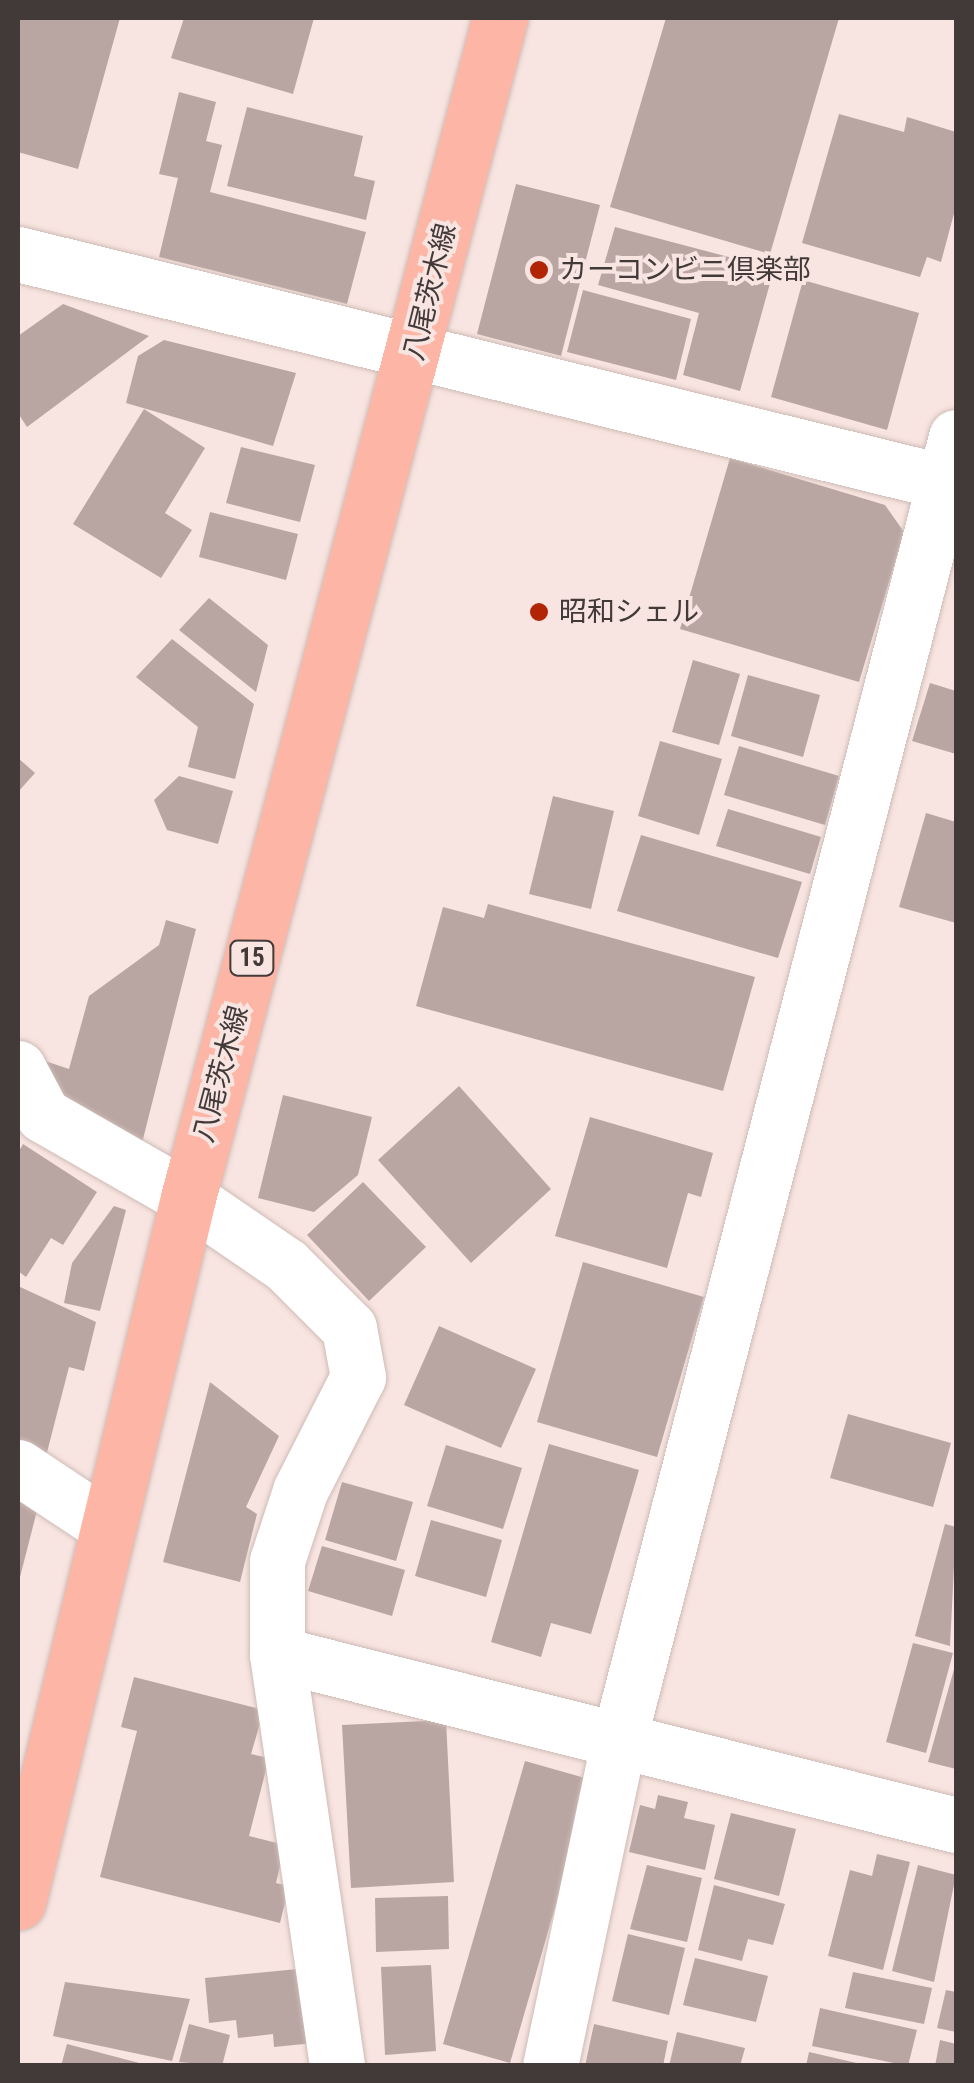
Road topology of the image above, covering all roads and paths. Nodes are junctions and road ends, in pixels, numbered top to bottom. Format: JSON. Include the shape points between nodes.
{"nodes":[{"id":1,"x":500,"y":18,"type":"edge"},
{"id":2,"x":18,"y":254,"type":"edge"},
{"id":3,"x":415,"y":350,"type":"junction"},
{"id":4,"x":953,"y":468,"type":"edge"},
{"id":5,"x":18,"y":1068,"type":"edge"},
{"id":6,"x":188,"y":1198,"type":"junction"},
{"id":7,"x":18,"y":1467,"type":"edge"},
{"id":8,"x":107,"y":1526,"type":"junction"},
{"id":9,"x":277,"y":1654,"type":"junction"},
{"id":10,"x":618,"y":1743,"type":"junction"},
{"id":11,"x":956,"y":1825,"type":"edge"},
{"id":12,"x":20,"y":1878,"type":"edge"},
{"id":13,"x":337,"y":2066,"type":"edge"},
{"id":14,"x":550,"y":2066,"type":"edge"}],
"edges":[{"from":1,"to":3,"type":"main road","name":"八尾茨木線","number":"15"},
{"from":2,"to":3,"type":"street"},
{"from":3,"to":4,"type":"street"},
{"from":3,"to":6,"type":"main road","name":"八尾茨木線","number":"15"},
{"from":4,"to":10,"type":"street"},
{"from":5,"to":6,"type":"street","via":[[43,1115]]},
{"from":6,"to":8,"type":"main road","name":"八尾茨木線","number":"15"},
{"from":6,"to":9,"type":"street","via":[[286,1265],[349,1328],[358,1377],[300,1490],[277,1561]]},
{"from":7,"to":8,"type":"street"},
{"from":8,"to":12,"type":"main road","name":"八尾茨木線","number":"15"},
{"from":9,"to":10,"type":"street"},
{"from":9,"to":13,"type":"street"},
{"from":10,"to":11,"type":"street"},
{"from":10,"to":14,"type":"street"}]}
